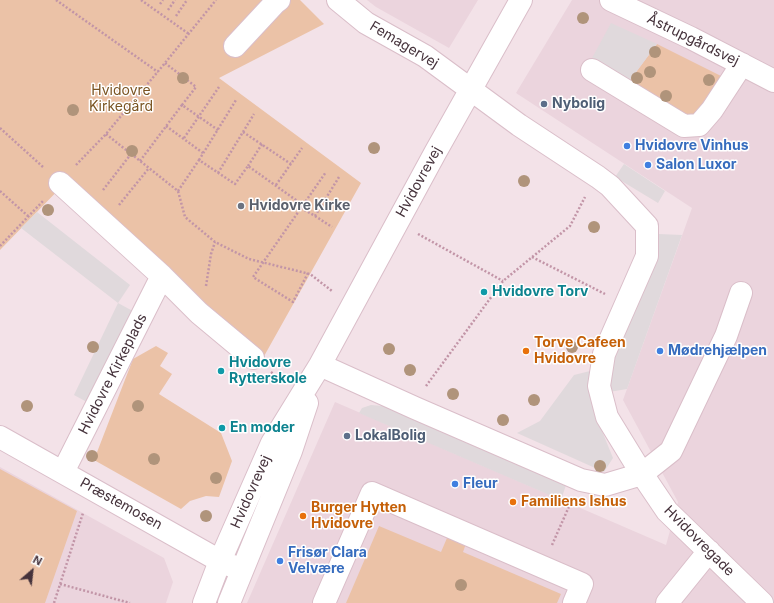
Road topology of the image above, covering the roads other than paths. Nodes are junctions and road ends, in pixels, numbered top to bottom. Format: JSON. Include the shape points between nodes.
{"nodes":[{"id":1,"x":279,"y":0,"type":"edge"},
{"id":2,"x":338,"y":0,"type":"edge"},
{"id":3,"x":521,"y":0,"type":"edge"},
{"id":4,"x":611,"y":0,"type":"edge"},
{"id":5,"x":235,"y":46,"type":"dead end"},
{"id":6,"x":742,"y":64,"type":"junction"},
{"id":7,"x":603,"y":71,"type":"dead end"},
{"id":8,"x":774,"y":81,"type":"edge"},
{"id":9,"x":471,"y":89,"type":"junction"},
{"id":10,"x":60,"y":183,"type":"road end"},
{"id":11,"x":162,"y":276,"type":"junction"},
{"id":12,"x":741,"y":293,"type":"dead end"},
{"id":13,"x":253,"y":358,"type":"road end"},
{"id":14,"x":320,"y":365,"type":"junction"},
{"id":15,"x":0,"y":437,"type":"edge"},
{"id":16,"x":63,"y":472,"type":"junction"},
{"id":17,"x":642,"y":474,"type":"junction"},
{"id":18,"x":709,"y":551,"type":"junction"},
{"id":19,"x":220,"y":561,"type":"junction"},
{"id":20,"x":242,"y":570,"type":"junction"},
{"id":21,"x":204,"y":603,"type":"edge"},
{"id":22,"x":229,"y":603,"type":"edge"},
{"id":23,"x":324,"y":603,"type":"edge"},
{"id":24,"x":574,"y":603,"type":"edge"},
{"id":25,"x":667,"y":603,"type":"edge"},
{"id":26,"x":762,"y":603,"type":"edge"}],
"edges":[{"from":1,"to":5,"type":"street"},
{"from":2,"to":9,"type":"street","name":"Femagervej","via":[[366,23],[425,56]]},
{"from":3,"to":9,"type":"street","name":"Hvidovrevej"},
{"from":4,"to":6,"type":"street","name":"Åstrupgårdsvej"},
{"from":6,"to":7,"type":"street","via":[[699,125],[684,126]]},
{"from":6,"to":8,"type":"street","name":"Åstrupgårdsvej"},
{"from":9,"to":14,"type":"street","name":"Hvidovrevej"},
{"from":9,"to":17,"type":"street","via":[[519,125],[610,186],[647,226],[648,256],[604,354],[599,386],[607,417]]},
{"from":10,"to":11,"type":"street"},
{"from":11,"to":13,"type":"street","via":[[199,313]]},
{"from":11,"to":16,"type":"street","name":"Hvidovre Kirkeplads"},
{"from":12,"to":17,"type":"street","via":[[726,336],[671,451]]},
{"from":14,"to":17,"type":"street","via":[[581,480],[605,485]]},
{"from":14,"to":19,"type":"street","name":"Hvidovrevej","via":[[272,443]]},
{"from":14,"to":20,"type":"street","name":"Hvidovrevej","via":[[291,451]]},
{"from":15,"to":16,"type":"street","name":"Præstemosen"},
{"from":16,"to":19,"type":"street","name":"Præstemosen"},
{"from":17,"to":18,"type":"street","name":"Hvidovregade","via":[[667,511]]},
{"from":18,"to":25,"type":"street"},
{"from":18,"to":26,"type":"street","name":"Hvidovregade"},
{"from":19,"to":20,"type":"street","name":"Præstemosen"},
{"from":19,"to":21,"type":"street","name":"Hvidovrevej"},
{"from":20,"to":22,"type":"street","name":"Hvidovrevej"},
{"from":23,"to":24,"type":"street","via":[[372,493],[582,584]]}]}
